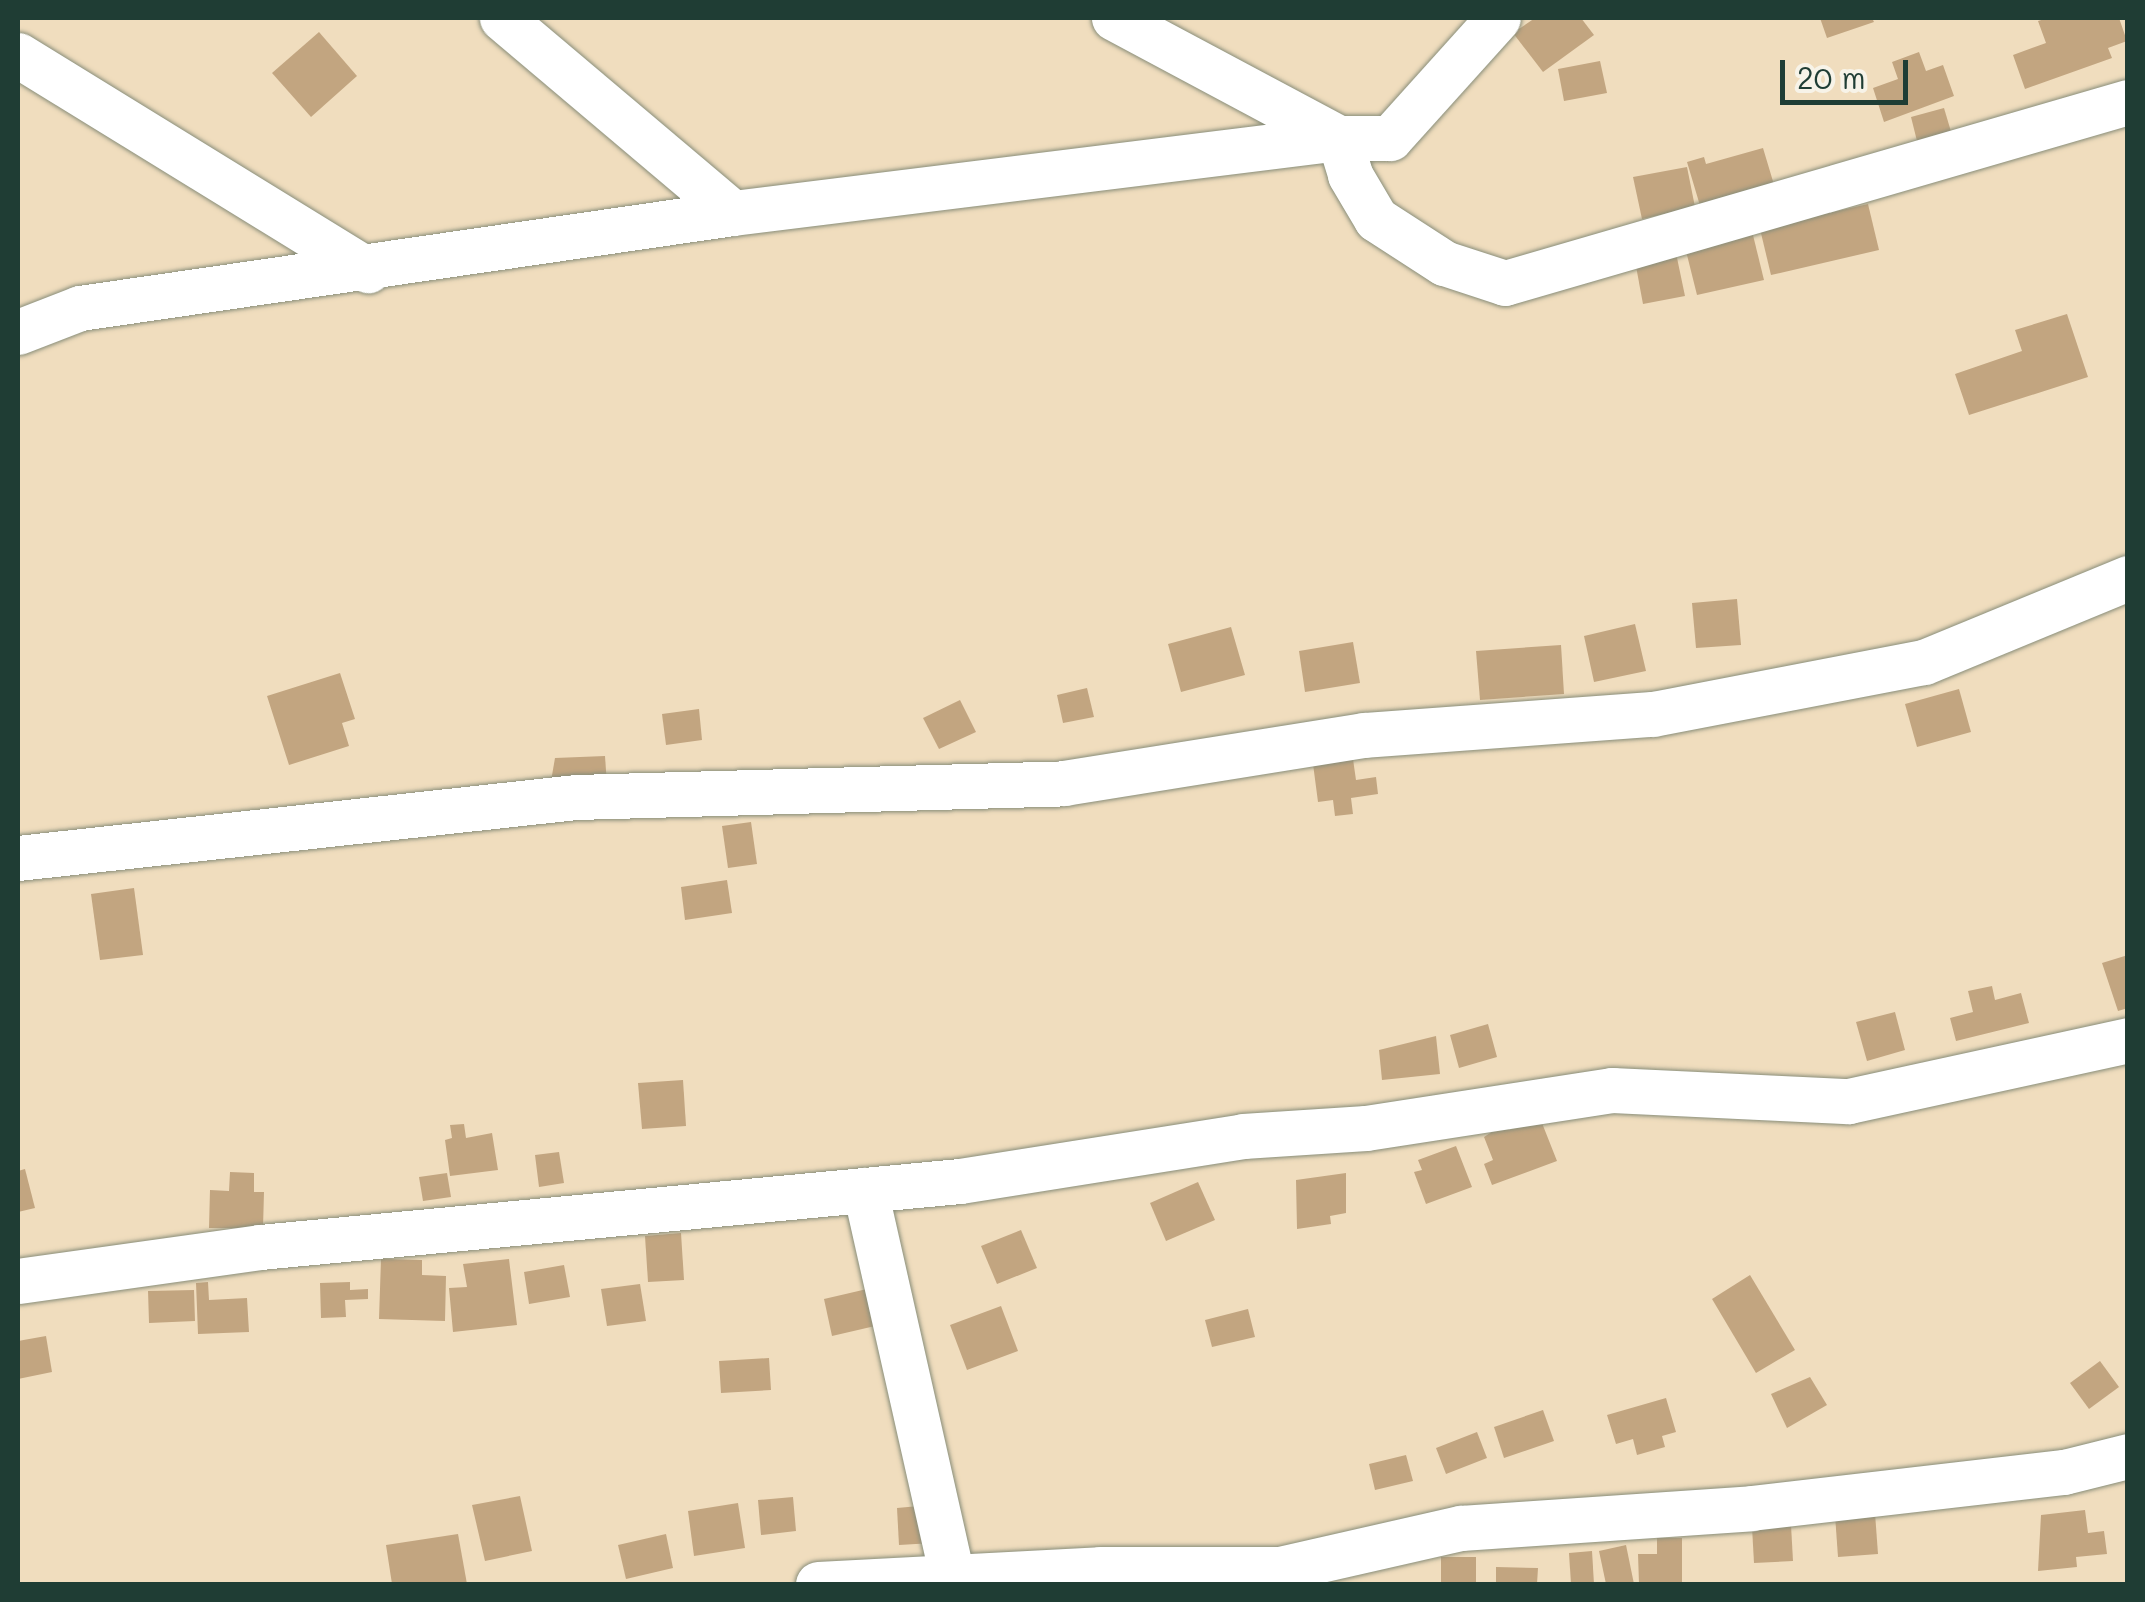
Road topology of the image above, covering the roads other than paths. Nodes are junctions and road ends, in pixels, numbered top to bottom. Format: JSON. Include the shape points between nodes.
{"nodes":[{"id":1,"x":502,"y":18,"type":"edge"},
{"id":2,"x":1114,"y":18,"type":"edge"},
{"id":3,"x":1498,"y":18,"type":"edge"},
{"id":4,"x":18,"y":55,"type":"edge"},
{"id":5,"x":2128,"y":102,"type":"edge"},
{"id":6,"x":1339,"y":138,"type":"junction"},
{"id":7,"x":733,"y":213,"type":"junction"},
{"id":8,"x":368,"y":270,"type":"junction"},
{"id":9,"x":18,"y":332,"type":"edge"},
{"id":10,"x":2128,"y":578,"type":"edge"},
{"id":11,"x":18,"y":858,"type":"edge"},
{"id":12,"x":2128,"y":1040,"type":"edge"},
{"id":13,"x":865,"y":1190,"type":"junction"},
{"id":14,"x":18,"y":1281,"type":"edge"},
{"id":15,"x":2128,"y":1456,"type":"edge"},
{"id":16,"x":953,"y":1580,"type":"edge"},
{"id":17,"x":818,"y":1584,"type":"edge"}],
"edges":[{"from":1,"to":7,"type":"street"},
{"from":2,"to":6,"type":"street"},
{"from":3,"to":6,"type":"street","via":[[1390,138]]},
{"from":4,"to":8,"type":"street"},
{"from":5,"to":6,"type":"street","via":[[1506,282],[1444,263],[1376,218]]},
{"from":6,"to":7,"type":"street"},
{"from":7,"to":8,"type":"street"},
{"from":8,"to":9,"type":"street","via":[[80,308]]},
{"from":10,"to":11,"type":"street","via":[[1924,662],[1652,714],[1364,736],[1064,783],[576,796]]},
{"from":12,"to":13,"type":"street","via":[[1849,1101],[1612,1090]]},
{"from":13,"to":14,"type":"street","via":[[260,1247]]},
{"from":13,"to":16,"type":"street"},
{"from":15,"to":16,"type":"street","via":[[2064,1472],[1751,1508],[1461,1528],[1280,1569]]},
{"from":16,"to":17,"type":"street"}]}
